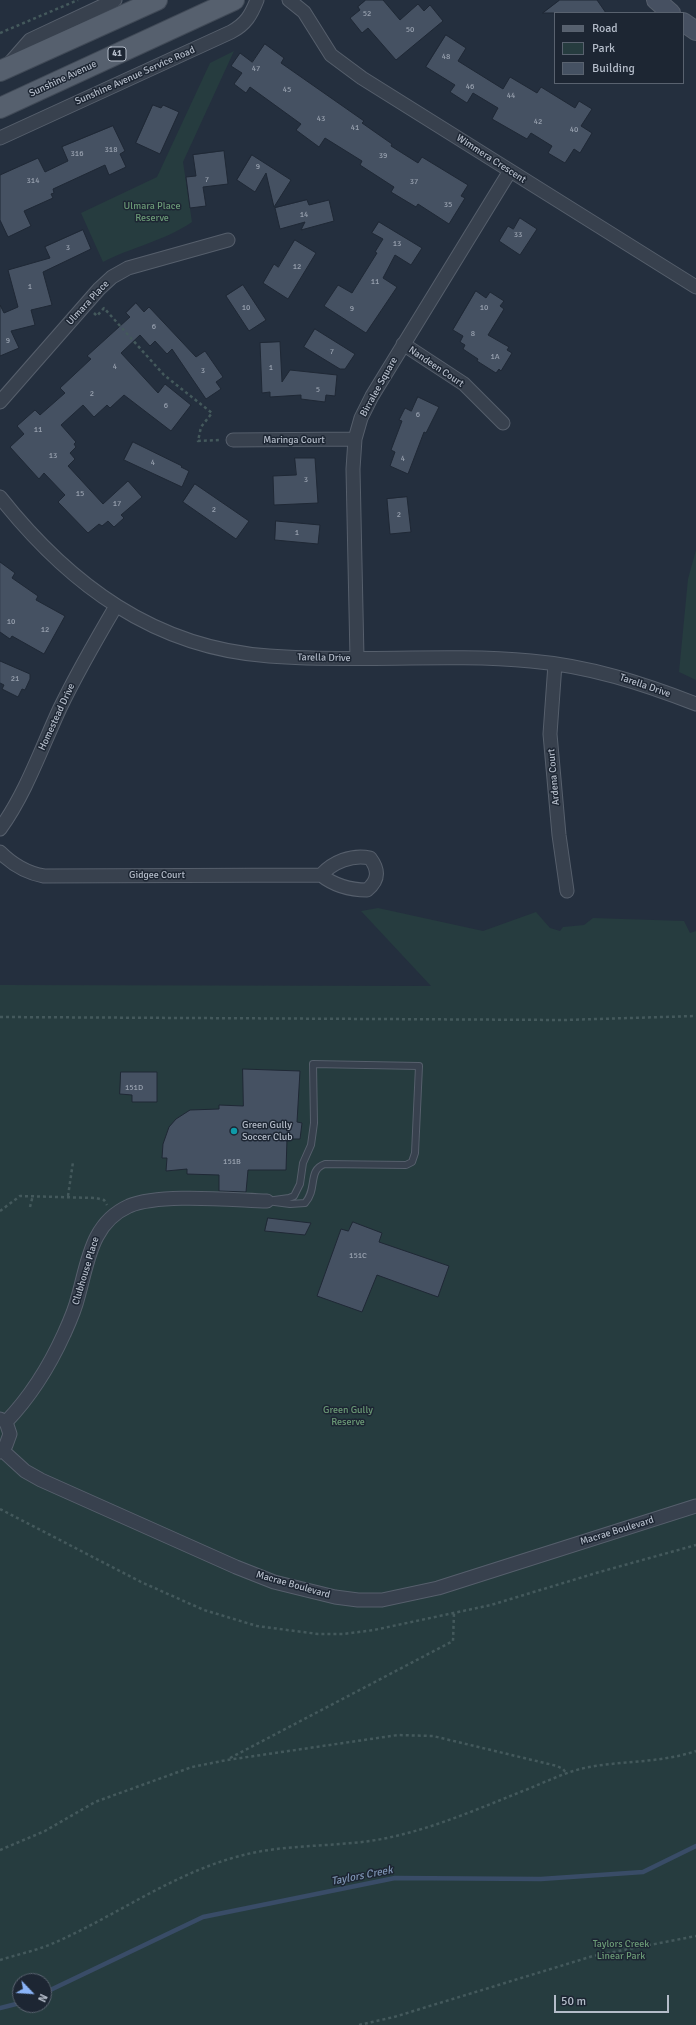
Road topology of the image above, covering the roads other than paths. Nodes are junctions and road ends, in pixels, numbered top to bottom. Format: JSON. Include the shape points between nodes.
{"nodes":[{"id":1,"x":115,"y":0,"type":"edge"},
{"id":2,"x":157,"y":0,"type":"edge"},
{"id":3,"x":234,"y":0,"type":"edge"},
{"id":4,"x":257,"y":0,"type":"edge"},
{"id":5,"x":289,"y":0,"type":"edge"},
{"id":6,"x":656,"y":0,"type":"edge"},
{"id":7,"x":304,"y":6,"type":"edge"},
{"id":8,"x":670,"y":12,"type":"edge"},
{"id":9,"x":684,"y":23,"type":"edge"},
{"id":10,"x":696,"y":31,"type":"edge"},
{"id":11,"x":3,"y":69,"type":"edge"},
{"id":12,"x":2,"y":104,"type":"edge"},
{"id":13,"x":0,"y":138,"type":"edge"},
{"id":14,"x":510,"y":171,"type":"junction"},
{"id":15,"x":228,"y":240,"type":"dead end"},
{"id":16,"x":696,"y":287,"type":"edge"},
{"id":17,"x":403,"y":344,"type":"junction"},
{"id":18,"x":0,"y":402,"type":"edge"},
{"id":19,"x":503,"y":423,"type":"dead end"},
{"id":20,"x":355,"y":439,"type":"junction"},
{"id":21,"x":233,"y":440,"type":"road end"},
{"id":22,"x":0,"y":497,"type":"edge"},
{"id":23,"x":116,"y":606,"type":"junction"},
{"id":24,"x":357,"y":658,"type":"junction"},
{"id":25,"x":555,"y":664,"type":"junction"},
{"id":26,"x":696,"y":704,"type":"edge"},
{"id":27,"x":0,"y":829,"type":"edge"},
{"id":28,"x":0,"y":852,"type":"edge"},
{"id":29,"x":321,"y":875,"type":"dead end"},
{"id":30,"x":567,"y":891,"type":"dead end"},
{"id":31,"x":267,"y":1201,"type":"junction"},
{"id":32,"x":3,"y":1420,"type":"edge"},
{"id":33,"x":1,"y":1451,"type":"edge"},
{"id":34,"x":696,"y":1506,"type":"edge"}],
"edges":[{"from":1,"to":11,"type":"street","via":[[30,40]]},
{"from":2,"to":11,"type":"main road"},
{"from":3,"to":12,"type":"main road","name":"Sunshine Avenue","number":"41"},
{"from":4,"to":13,"type":"street","name":"Sunshine Avenue Service Road","via":[[250,17],[231,32]]},
{"from":5,"to":7,"type":"street","name":"Wimmera Crescent"},
{"from":6,"to":8,"type":"street"},
{"from":7,"to":14,"type":"street","name":"Wimmera Crescent","via":[[332,55],[362,78]]},
{"from":9,"to":10,"type":"street"},
{"from":14,"to":16,"type":"street","name":"Wimmera Crescent"},
{"from":14,"to":17,"type":"street","name":"Birralee Square"},
{"from":15,"to":18,"type":"street","name":"Ulmara Place","via":[[128,268],[112,278]]},
{"from":17,"to":19,"type":"street","name":"Nandeen Court","via":[[464,384]]},
{"from":17,"to":20,"type":"street","name":"Birralee Square","via":[[361,418]]},
{"from":20,"to":21,"type":"street","name":"Maringa Court"},
{"from":20,"to":24,"type":"street","name":"Birralee Square","via":[[353,469]]},
{"from":22,"to":23,"type":"street","name":"Tarella Drive","via":[[58,562]]},
{"from":23,"to":24,"type":"street","name":"Tarella Drive","via":[[173,634],[229,650],[268,656]]},
{"from":23,"to":27,"type":"street","name":"Homestead Drive","via":[[60,708],[12,813]]},
{"from":24,"to":25,"type":"street","name":"Tarella Drive","via":[[501,660]]},
{"from":25,"to":26,"type":"street","name":"Tarella Drive","via":[[639,682]]},
{"from":25,"to":30,"type":"street","name":"Ardena Court","via":[[550,734]]},
{"from":28,"to":29,"type":"street","name":"Gidgee Court","via":[[18,867],[31,874],[44,876]]},
{"from":31,"to":31,"type":"lane","via":[[294,1196],[300,1184],[302,1163],[311,1145],[314,1123],[313,1064],[419,1066],[415,1154],[412,1162],[406,1165],[325,1164],[314,1172],[313,1192],[305,1203]]},
{"from":31,"to":32,"type":"street","name":"Clubhouse Place","via":[[161,1199],[129,1206],[114,1214],[101,1227],[93,1242],[78,1299],[47,1369],[34,1390]]},
{"from":32,"to":33,"type":"street","via":[[10,1434]]},
{"from":33,"to":34,"type":"street","name":"Macrae Boulevard","via":[[25,1471],[41,1480],[236,1567],[306,1591],[358,1600],[382,1600],[438,1588]]}]}
